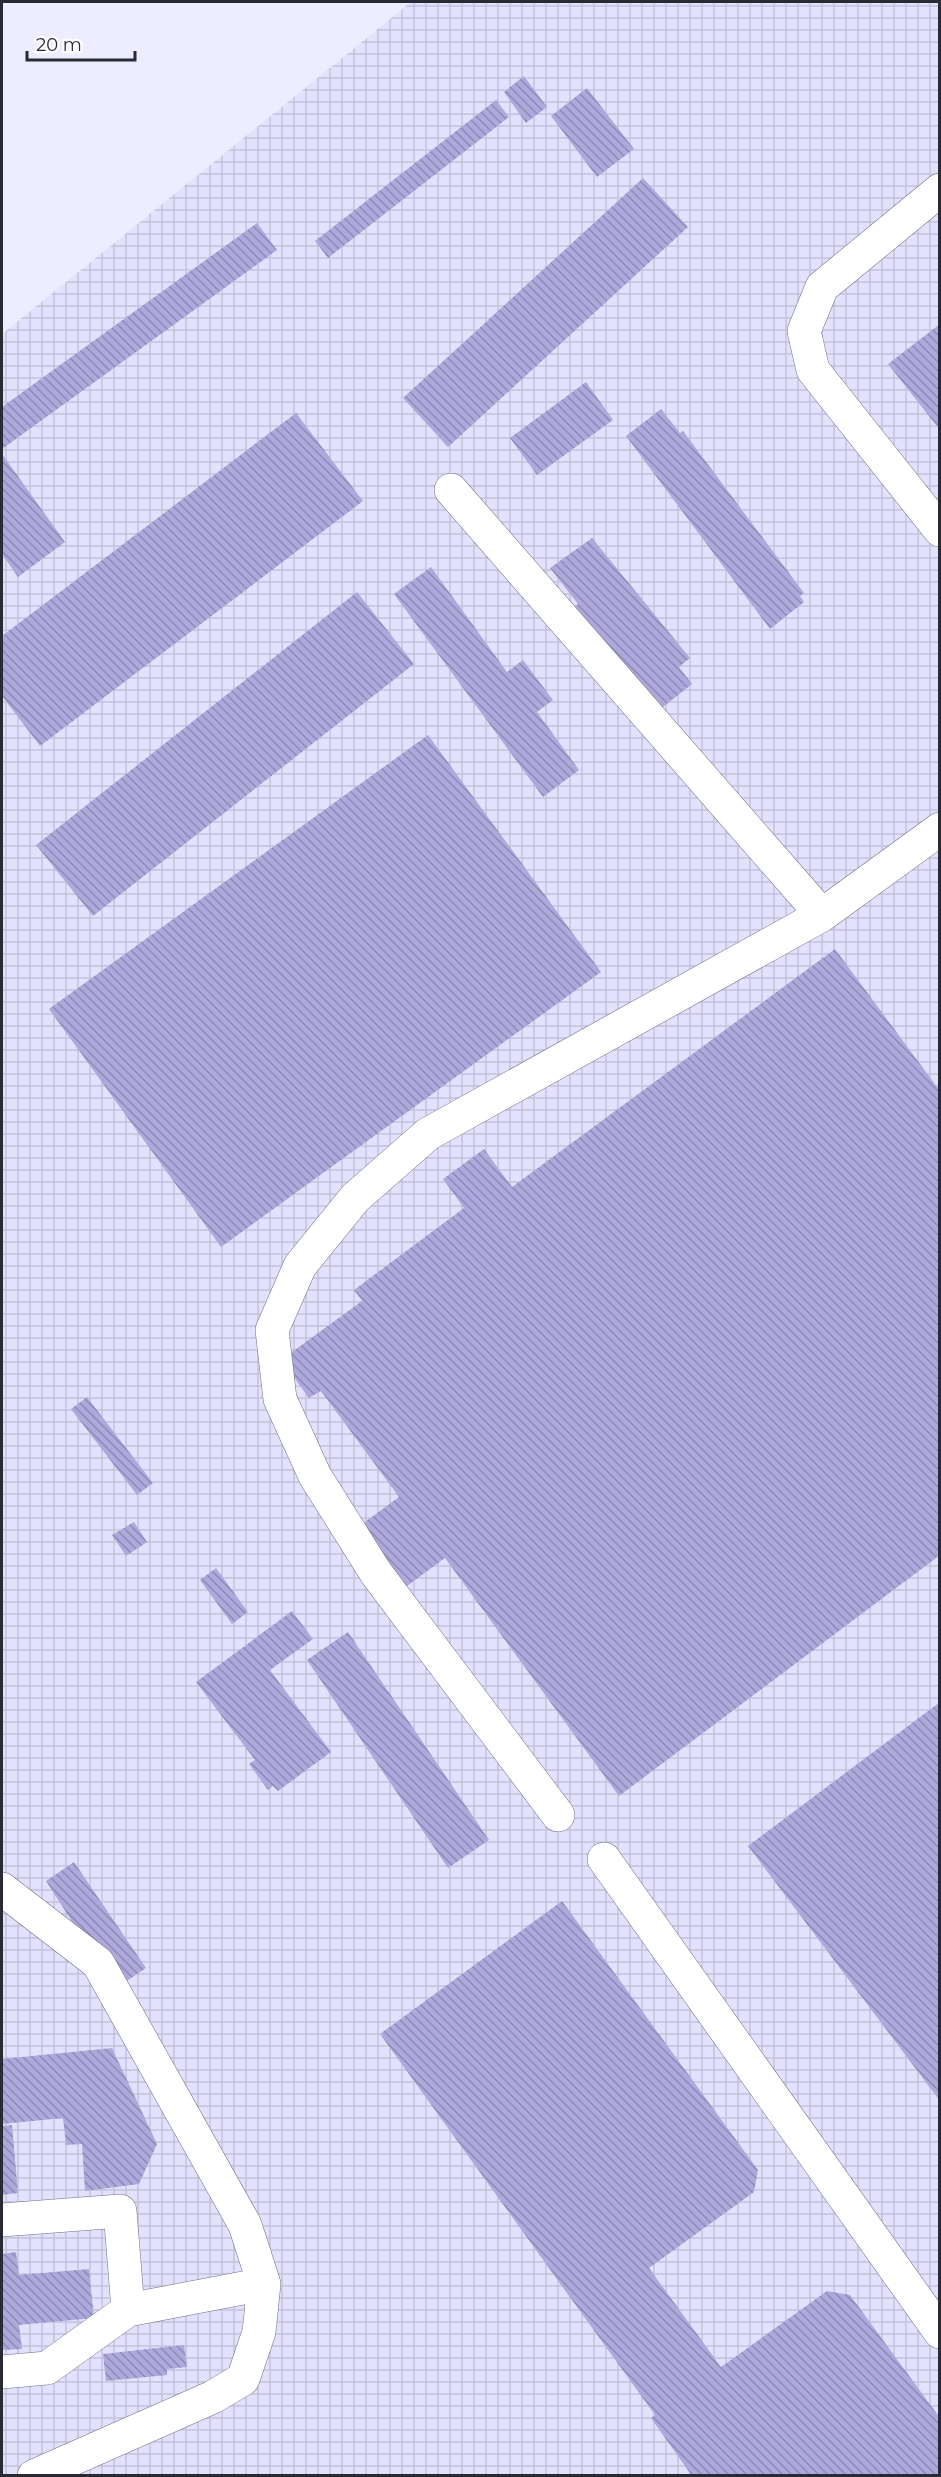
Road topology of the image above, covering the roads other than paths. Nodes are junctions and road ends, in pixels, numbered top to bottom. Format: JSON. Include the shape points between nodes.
{"nodes":[{"id":1,"x":939,"y":190,"type":"edge"},
{"id":2,"x":451,"y":490,"type":"dead end"},
{"id":3,"x":939,"y":530,"type":"edge"},
{"id":4,"x":939,"y":829,"type":"edge"},
{"id":5,"x":822,"y":915,"type":"junction"},
{"id":6,"x":558,"y":1815,"type":"dead end"},
{"id":7,"x":604,"y":1859,"type":"dead end"},
{"id":8,"x":2,"y":1888,"type":"edge"},
{"id":9,"x":2,"y":2220,"type":"edge"},
{"id":10,"x":264,"y":2284,"type":"junction"},
{"id":11,"x":128,"y":2310,"type":"junction"},
{"id":12,"x":939,"y":2332,"type":"edge"},
{"id":13,"x":2,"y":2372,"type":"edge"},
{"id":14,"x":34,"y":2475,"type":"edge"}],
"edges":[{"from":1,"to":3,"type":"lane","via":[[822,287],[804,331],[813,370]]},
{"from":2,"to":5,"type":"lane"},
{"from":4,"to":5,"type":"lane"},
{"from":5,"to":6,"type":"lane","via":[[428,1134],[355,1198],[300,1266],[272,1330],[280,1399],[315,1476],[376,1572]]},
{"from":7,"to":12,"type":"lane"},
{"from":8,"to":10,"type":"lane","via":[[98,1963],[245,2225]]},
{"from":9,"to":11,"type":"lane","via":[[120,2211]]},
{"from":10,"to":11,"type":"lane"},
{"from":10,"to":14,"type":"lane","via":[[259,2332],[243,2379],[213,2397]]},
{"from":11,"to":13,"type":"lane","via":[[47,2368]]}]}
